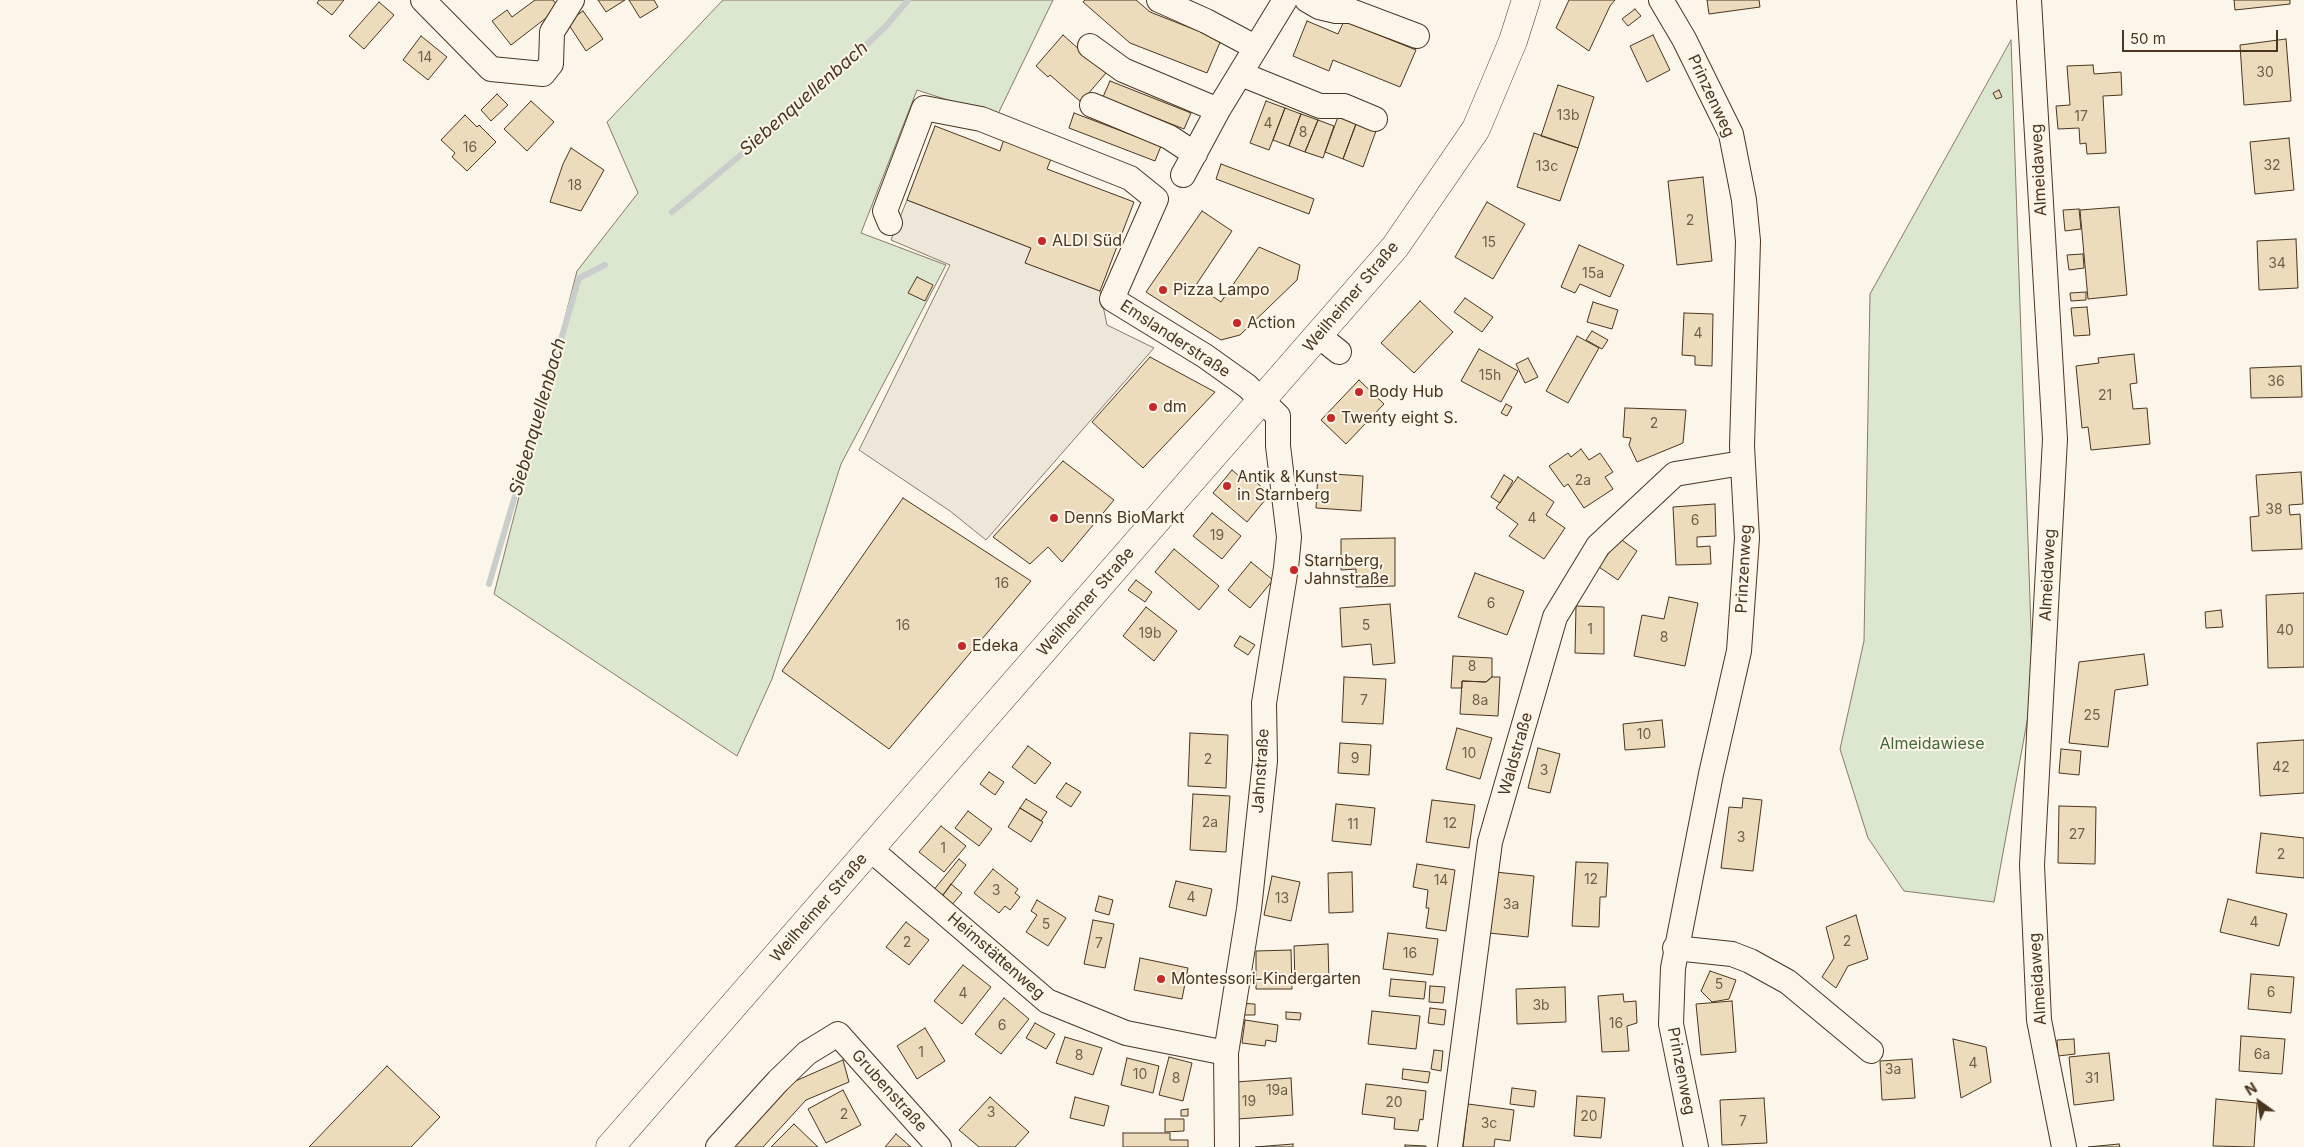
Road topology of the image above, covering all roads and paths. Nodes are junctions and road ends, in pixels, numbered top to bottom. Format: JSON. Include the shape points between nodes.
{"nodes":[{"id":1,"x":423,"y":0,"type":"edge"},
{"id":2,"x":572,"y":0,"type":"edge"},
{"id":3,"x":1159,"y":0,"type":"edge"},
{"id":4,"x":1286,"y":0,"type":"edge"},
{"id":5,"x":1307,"y":0,"type":"edge"},
{"id":6,"x":1526,"y":0,"type":"edge"},
{"id":7,"x":1661,"y":0,"type":"edge"},
{"id":8,"x":2030,"y":0,"type":"edge"},
{"id":9,"x":1417,"y":36,"type":"dead end"},
{"id":10,"x":1090,"y":46,"type":"dead end"},
{"id":11,"x":1255,"y":47,"type":"junction"},
{"id":12,"x":1241,"y":74,"type":"junction"},
{"id":13,"x":1092,"y":105,"type":"dead end"},
{"id":14,"x":1218,"y":110,"type":"junction"},
{"id":15,"x":1375,"y":119,"type":"dead end"},
{"id":16,"x":1195,"y":154,"type":"junction"},
{"id":17,"x":1183,"y":175,"type":"dead end"},
{"id":18,"x":890,"y":223,"type":"dead end"},
{"id":19,"x":1263,"y":401,"type":"junction"},
{"id":20,"x":1742,"y":464,"type":"junction"},
{"id":21,"x":870,"y":849,"type":"junction"},
{"id":22,"x":1675,"y":948,"type":"junction"},
{"id":23,"x":1871,"y":1051,"type":"dead end"},
{"id":24,"x":1226,"y":1053,"type":"junction"},
{"id":25,"x":610,"y":1147,"type":"edge"},
{"id":26,"x":718,"y":1147,"type":"edge"},
{"id":27,"x":939,"y":1147,"type":"edge"},
{"id":28,"x":1227,"y":1147,"type":"edge"},
{"id":29,"x":1450,"y":1147,"type":"edge"},
{"id":30,"x":1696,"y":1147,"type":"edge"},
{"id":31,"x":2064,"y":1147,"type":"edge"}],
"edges":[{"from":1,"to":2,"type":"street","via":[[491,69],[543,74],[550,64],[552,32]]},
{"from":3,"to":11,"type":"street"},
{"from":4,"to":11,"type":"street"},
{"from":5,"to":9,"type":"street","via":[[1336,11],[1351,11]]},
{"from":6,"to":19,"type":"main road","name":"Weilheimer Straße","via":[[1513,41],[1476,129],[1329,344]]},
{"from":7,"to":20,"type":"street","name":"Prinzenweg","via":[[1731,134],[1744,200],[1748,241]]},
{"from":8,"to":31,"type":"street","name":"Almeidaweg","via":[[2055,439],[2032,865],[2039,1020]]},
{"from":10,"to":14,"type":"street","via":[[1123,70]]},
{"from":11,"to":12,"type":"street"},
{"from":12,"to":14,"type":"street"},
{"from":12,"to":15,"type":"street","via":[[1320,106],[1344,106]]},
{"from":13,"to":16,"type":"street","via":[[1169,137]]},
{"from":14,"to":16,"type":"street"},
{"from":16,"to":17,"type":"street"},
{"from":18,"to":19,"type":"street","name":"Emslanderstraße","via":[[885,211],[924,108],[981,119],[1130,178],[1156,199],[1112,299],[1205,356]]},
{"from":19,"to":21,"type":"main road","name":"Weilheimer Straße"},
{"from":19,"to":24,"type":"street","name":"Jahnstraße","via":[[1278,416],[1278,446],[1289,537],[1264,703],[1265,760],[1249,909]]},
{"from":20,"to":22,"type":"street","name":"Prinzenweg","via":[[1747,538],[1739,651]]},
{"from":20,"to":29,"type":"street","name":"Waldstraße","via":[[1675,474],[1598,546],[1555,617],[1490,842]]},
{"from":21,"to":24,"type":"street","name":"Heimstättenweg","via":[[1047,1001],[1126,1033]]},
{"from":21,"to":25,"type":"main road","name":"Weilheimer Straße"},
{"from":22,"to":23,"type":"street","via":[[1732,954],[1750,961],[1788,982]]},
{"from":22,"to":30,"type":"street","name":"Prinzenweg","via":[[1670,1024]]},
{"from":24,"to":28,"type":"street","name":"Jahnstraße"},
{"from":26,"to":27,"type":"street","name":"Grubenstraße","via":[[807,1053],[838,1034]]}]}
